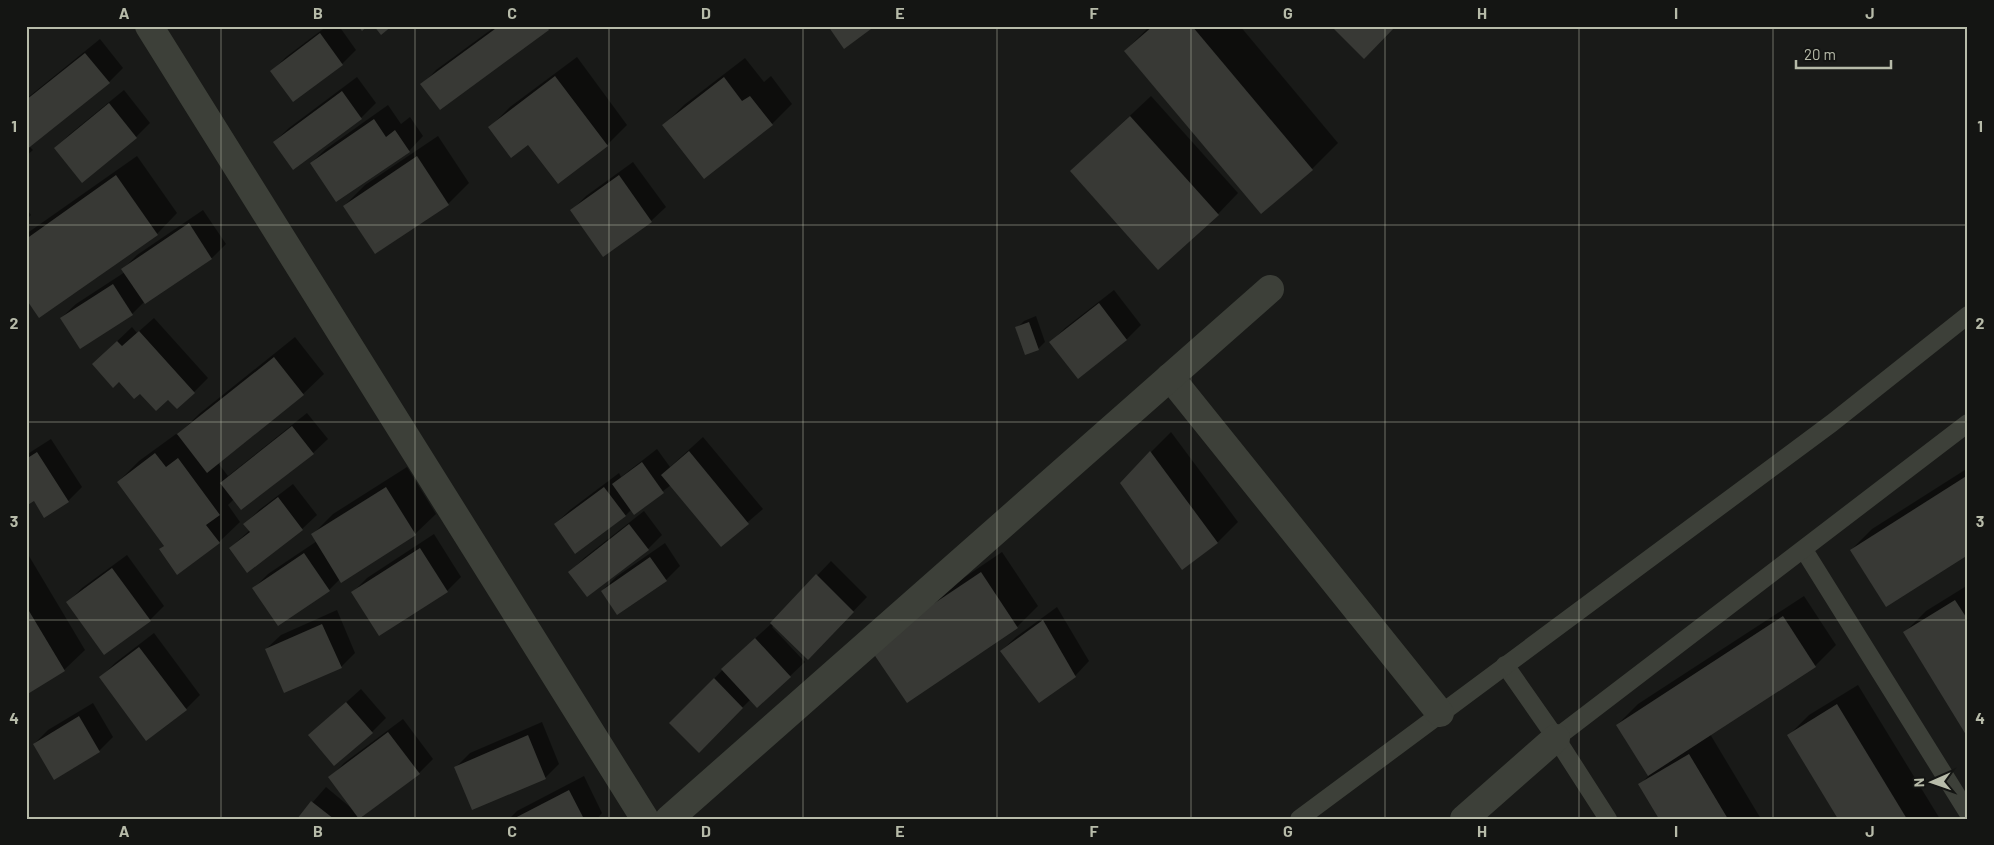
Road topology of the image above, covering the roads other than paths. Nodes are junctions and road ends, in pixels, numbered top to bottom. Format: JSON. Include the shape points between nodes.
{"nodes":[{"id":1,"x":149,"y":26,"type":"edge"},
{"id":2,"x":1270,"y":289,"type":"dead end"},
{"id":3,"x":1968,"y":315,"type":"edge"},
{"id":4,"x":1170,"y":377,"type":"junction"},
{"id":5,"x":1968,"y":422,"type":"edge"},
{"id":6,"x":1804,"y":550,"type":"junction"},
{"id":7,"x":1505,"y":665,"type":"junction"},
{"id":8,"x":1440,"y":713,"type":"junction"},
{"id":9,"x":1556,"y":738,"type":"junction"},
{"id":10,"x":1968,"y":813,"type":"edge"},
{"id":11,"x":645,"y":819,"type":"edge"},
{"id":12,"x":669,"y":819,"type":"edge"},
{"id":13,"x":1299,"y":819,"type":"edge"},
{"id":14,"x":1464,"y":819,"type":"edge"},
{"id":15,"x":1608,"y":819,"type":"edge"}],
"edges":[{"from":1,"to":11,"type":"street"},
{"from":2,"to":4,"type":"street"},
{"from":3,"to":7,"type":"lane","via":[[1832,423]]},
{"from":4,"to":8,"type":"street"},
{"from":4,"to":12,"type":"street"},
{"from":5,"to":6,"type":"lane"},
{"from":6,"to":9,"type":"lane"},
{"from":6,"to":10,"type":"lane"},
{"from":7,"to":8,"type":"lane"},
{"from":7,"to":9,"type":"lane"},
{"from":8,"to":13,"type":"lane"},
{"from":9,"to":14,"type":"street"},
{"from":9,"to":15,"type":"lane"}]}
